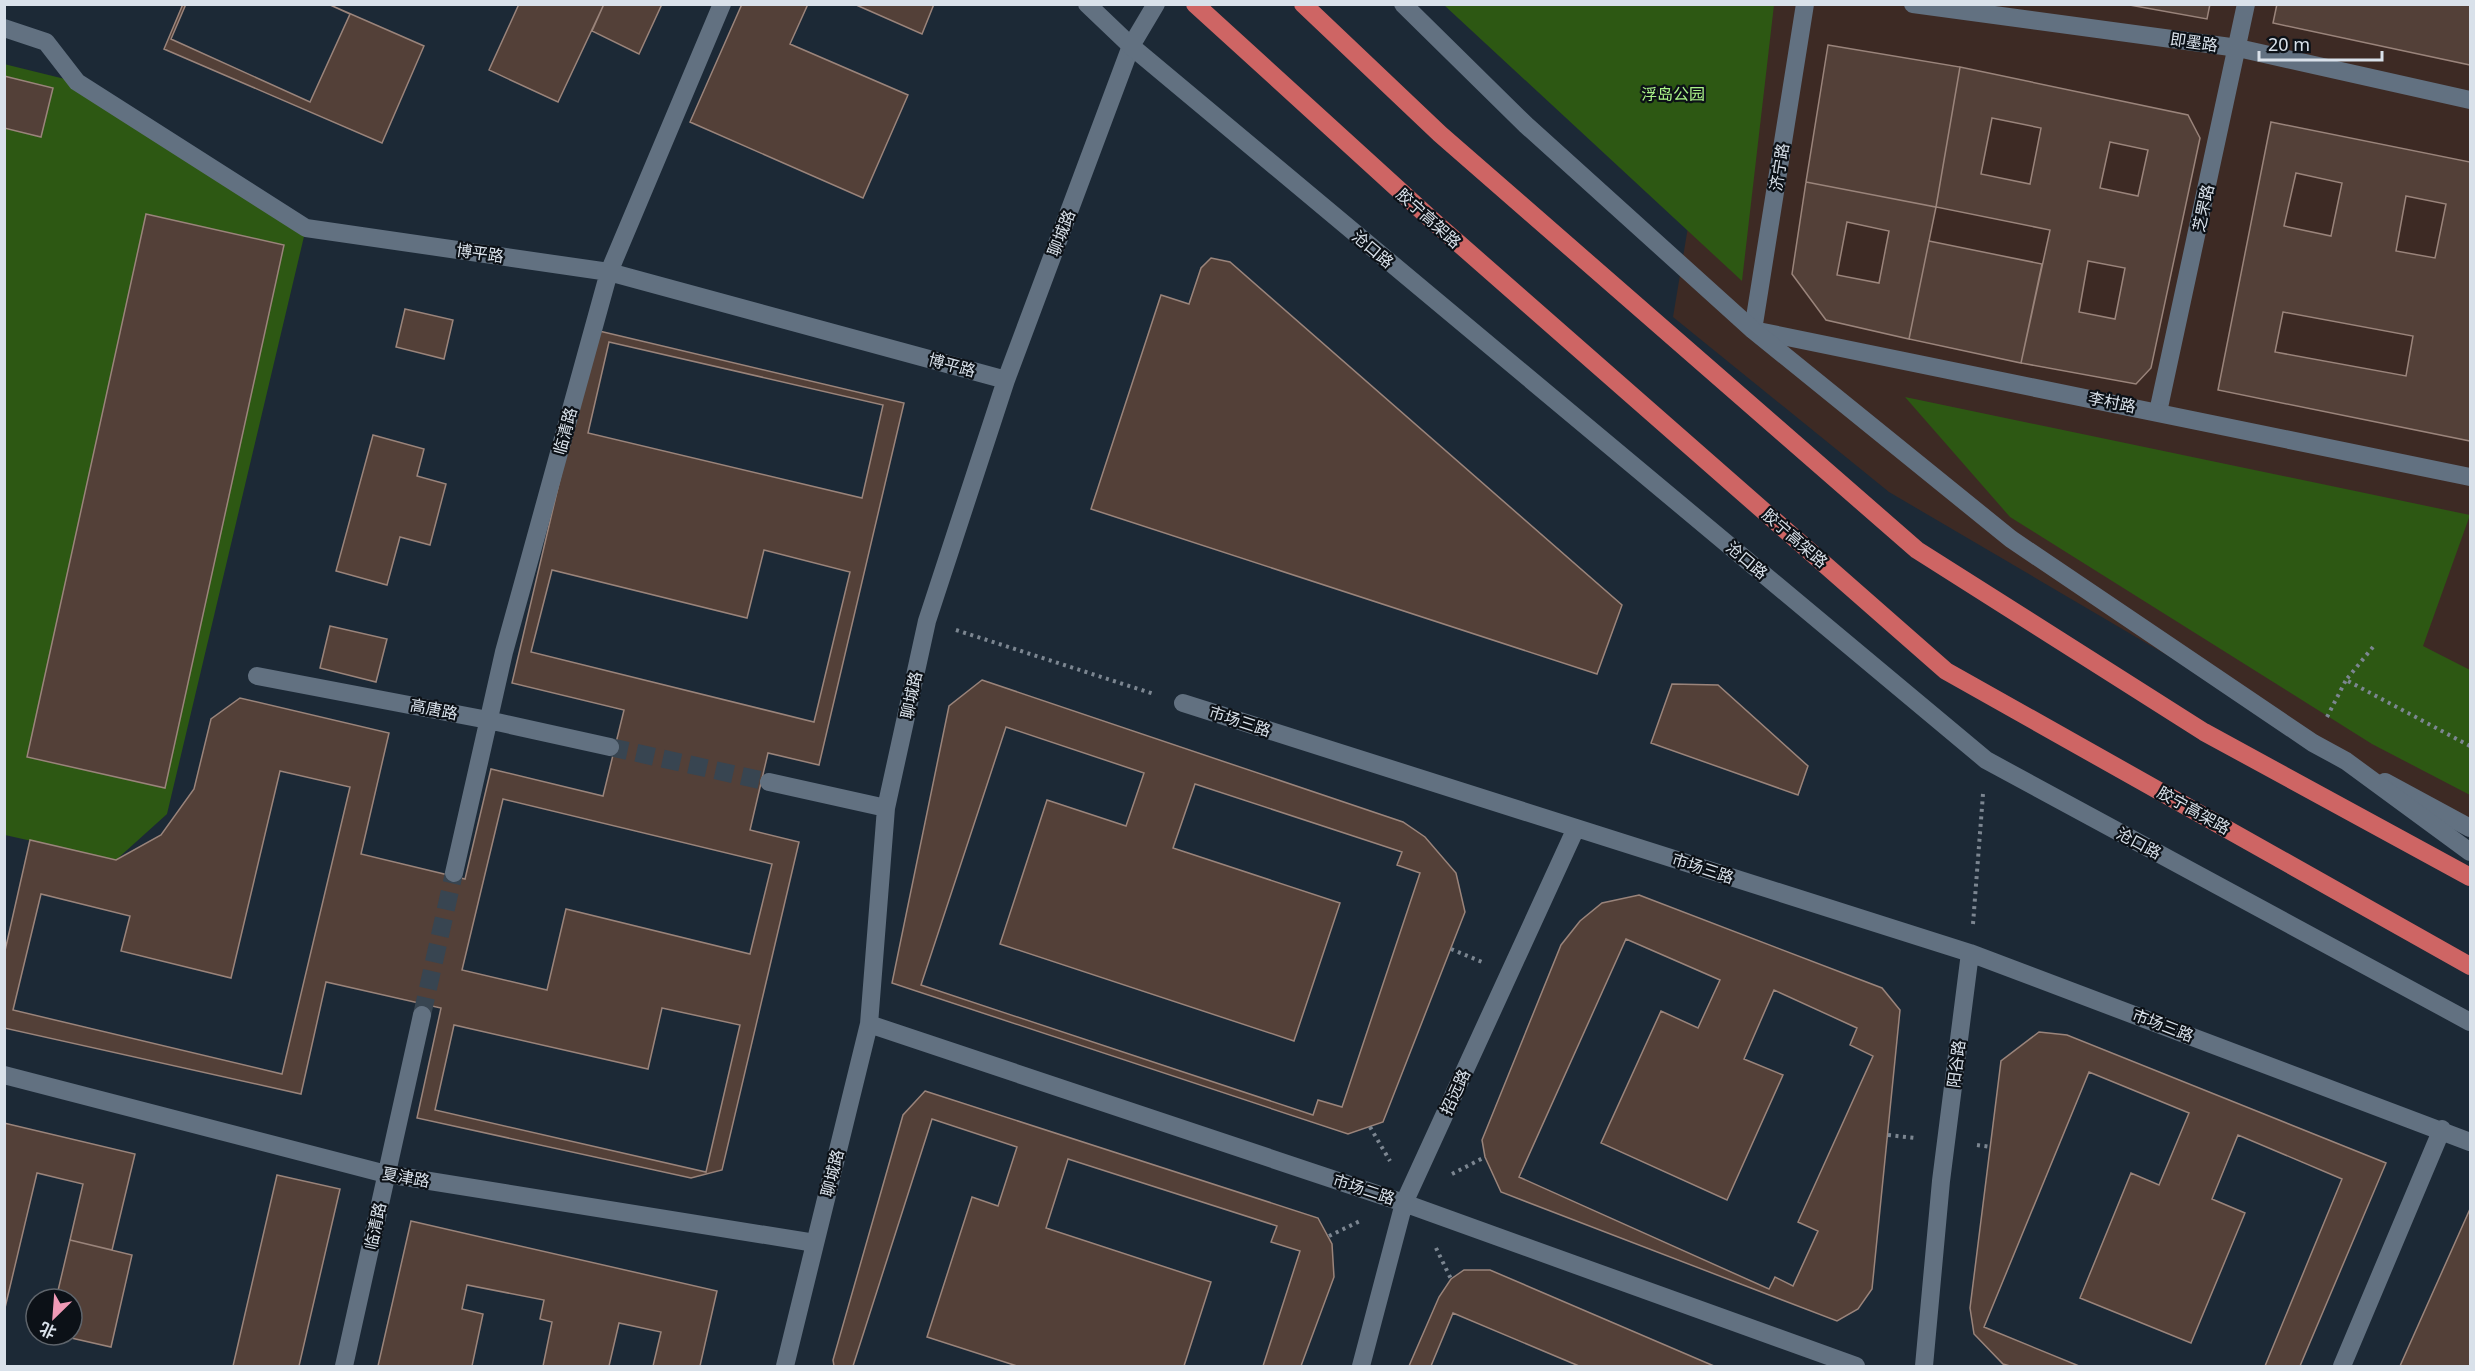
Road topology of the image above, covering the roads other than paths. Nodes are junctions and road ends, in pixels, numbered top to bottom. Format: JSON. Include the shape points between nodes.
{"nodes":[{"id":1,"x":722,"y":4,"type":"edge"},
{"id":2,"x":1087,"y":4,"type":"edge"},
{"id":3,"x":1145,"y":4,"type":"edge"},
{"id":4,"x":1156,"y":4,"type":"edge"},
{"id":5,"x":1195,"y":4,"type":"edge"},
{"id":6,"x":1303,"y":4,"type":"edge"},
{"id":7,"x":1402,"y":4,"type":"edge"},
{"id":8,"x":1805,"y":4,"type":"edge"},
{"id":9,"x":1913,"y":4,"type":"edge"},
{"id":10,"x":2246,"y":4,"type":"edge"},
{"id":11,"x":4,"y":28,"type":"edge"},
{"id":12,"x":1131,"y":46,"type":"junction"},
{"id":13,"x":2238,"y":48,"type":"junction"},
{"id":14,"x":2470,"y":100,"type":"edge"},
{"id":15,"x":609,"y":272,"type":"junction"},
{"id":16,"x":1753,"y":330,"type":"junction"},
{"id":17,"x":1006,"y":380,"type":"junction"},
{"id":18,"x":2158,"y":412,"type":"junction"},
{"id":19,"x":2470,"y":477,"type":"edge"},
{"id":20,"x":257,"y":676,"type":"dead end"},
{"id":21,"x":1183,"y":703,"type":"road end"},
{"id":22,"x":488,"y":720,"type":"junction"},
{"id":23,"x":610,"y":747,"type":"tunnel mouth"},
{"id":24,"x":2346,"y":761,"type":"junction"},
{"id":25,"x":769,"y":782,"type":"tunnel mouth"},
{"id":26,"x":886,"y":808,"type":"junction"},
{"id":27,"x":1576,"y":828,"type":"junction"},
{"id":28,"x":2470,"y":828,"type":"edge"},
{"id":29,"x":2470,"y":852,"type":"edge"},
{"id":30,"x":454,"y":873,"type":"tunnel mouth"},
{"id":31,"x":2470,"y":876,"type":"edge"},
{"id":32,"x":1970,"y":953,"type":"junction"},
{"id":33,"x":2470,"y":966,"type":"edge"},
{"id":34,"x":422,"y":1015,"type":"tunnel mouth"},
{"id":35,"x":2470,"y":1022,"type":"edge"},
{"id":36,"x":868,"y":1024,"type":"junction"},
{"id":37,"x":4,"y":1075,"type":"edge"},
{"id":38,"x":2442,"y":1130,"type":"junction"},
{"id":39,"x":2470,"y":1142,"type":"edge"},
{"id":40,"x":386,"y":1174,"type":"junction"},
{"id":41,"x":1404,"y":1203,"type":"junction"},
{"id":42,"x":815,"y":1243,"type":"junction"},
{"id":43,"x":344,"y":1366,"type":"edge"},
{"id":44,"x":785,"y":1366,"type":"edge"},
{"id":45,"x":1361,"y":1366,"type":"edge"},
{"id":46,"x":1856,"y":1366,"type":"edge"},
{"id":47,"x":1924,"y":1366,"type":"edge"},
{"id":48,"x":2342,"y":1366,"type":"edge"}],
"edges":[{"from":1,"to":15,"type":"street","name":"临清路"},
{"from":2,"to":12,"type":"street","name":"沧口路"},
{"from":3,"to":12,"type":"street","name":"聊城路"},
{"from":4,"to":12,"type":"street","name":"聊城路"},
{"from":5,"to":33,"type":"highway","name":"胶宁高架路","via":[[1432,220],[1946,670]]},
{"from":6,"to":31,"type":"highway","via":[[1440,134],[1917,550],[2204,732]]},
{"from":7,"to":16,"type":"street","via":[[1526,125]]},
{"from":8,"to":16,"type":"street","name":"济宁路"},
{"from":9,"to":13,"type":"street","name":"即墨路"},
{"from":10,"to":13,"type":"street","name":"芝罘路"},
{"from":11,"to":15,"type":"street","name":"博平路","via":[[46,42],[77,82],[306,228]]},
{"from":12,"to":17,"type":"street","name":"聊城路"},
{"from":12,"to":35,"type":"street","name":"沧口路","via":[[1986,760]]},
{"from":13,"to":14,"type":"street","name":"即墨路"},
{"from":13,"to":18,"type":"street","name":"芝罘路"},
{"from":15,"to":17,"type":"street","name":"博平路"},
{"from":15,"to":22,"type":"street","name":"临清路"},
{"from":16,"to":18,"type":"street","name":"李村路"},
{"from":16,"to":24,"type":"street","via":[[2011,539],[2313,743]]},
{"from":17,"to":26,"type":"street","name":"聊城路","via":[[927,621]]},
{"from":18,"to":19,"type":"street","name":"李村路"},
{"from":20,"to":22,"type":"street","name":"高唐路"},
{"from":21,"to":27,"type":"street","name":"市场三路"},
{"from":22,"to":23,"type":"street","name":"高唐路"},
{"from":22,"to":30,"type":"street","name":"临清路"},
{"from":24,"to":28,"type":"street"},
{"from":24,"to":29,"type":"street"},
{"from":25,"to":26,"type":"street"},
{"from":26,"to":36,"type":"street","name":"聊城路"},
{"from":27,"to":32,"type":"street","name":"市场三路"},
{"from":27,"to":41,"type":"street","name":"招远路"},
{"from":32,"to":38,"type":"street","name":"市场三路"},
{"from":32,"to":47,"type":"street","name":"阳谷路","via":[[1941,1181]]},
{"from":34,"to":40,"type":"street","name":"临清路"},
{"from":36,"to":41,"type":"street","name":"市场二路"},
{"from":36,"to":42,"type":"street","name":"聊城路"},
{"from":37,"to":40,"type":"street","name":"夏津路"},
{"from":38,"to":39,"type":"street","name":"市场三路"},
{"from":38,"to":48,"type":"street"},
{"from":40,"to":42,"type":"street","name":"夏津路"},
{"from":40,"to":43,"type":"street","name":"临清路"},
{"from":41,"to":45,"type":"street","name":"招远路"},
{"from":41,"to":46,"type":"street","name":"市场二路"},
{"from":42,"to":44,"type":"street","name":"聊城路"}]}
